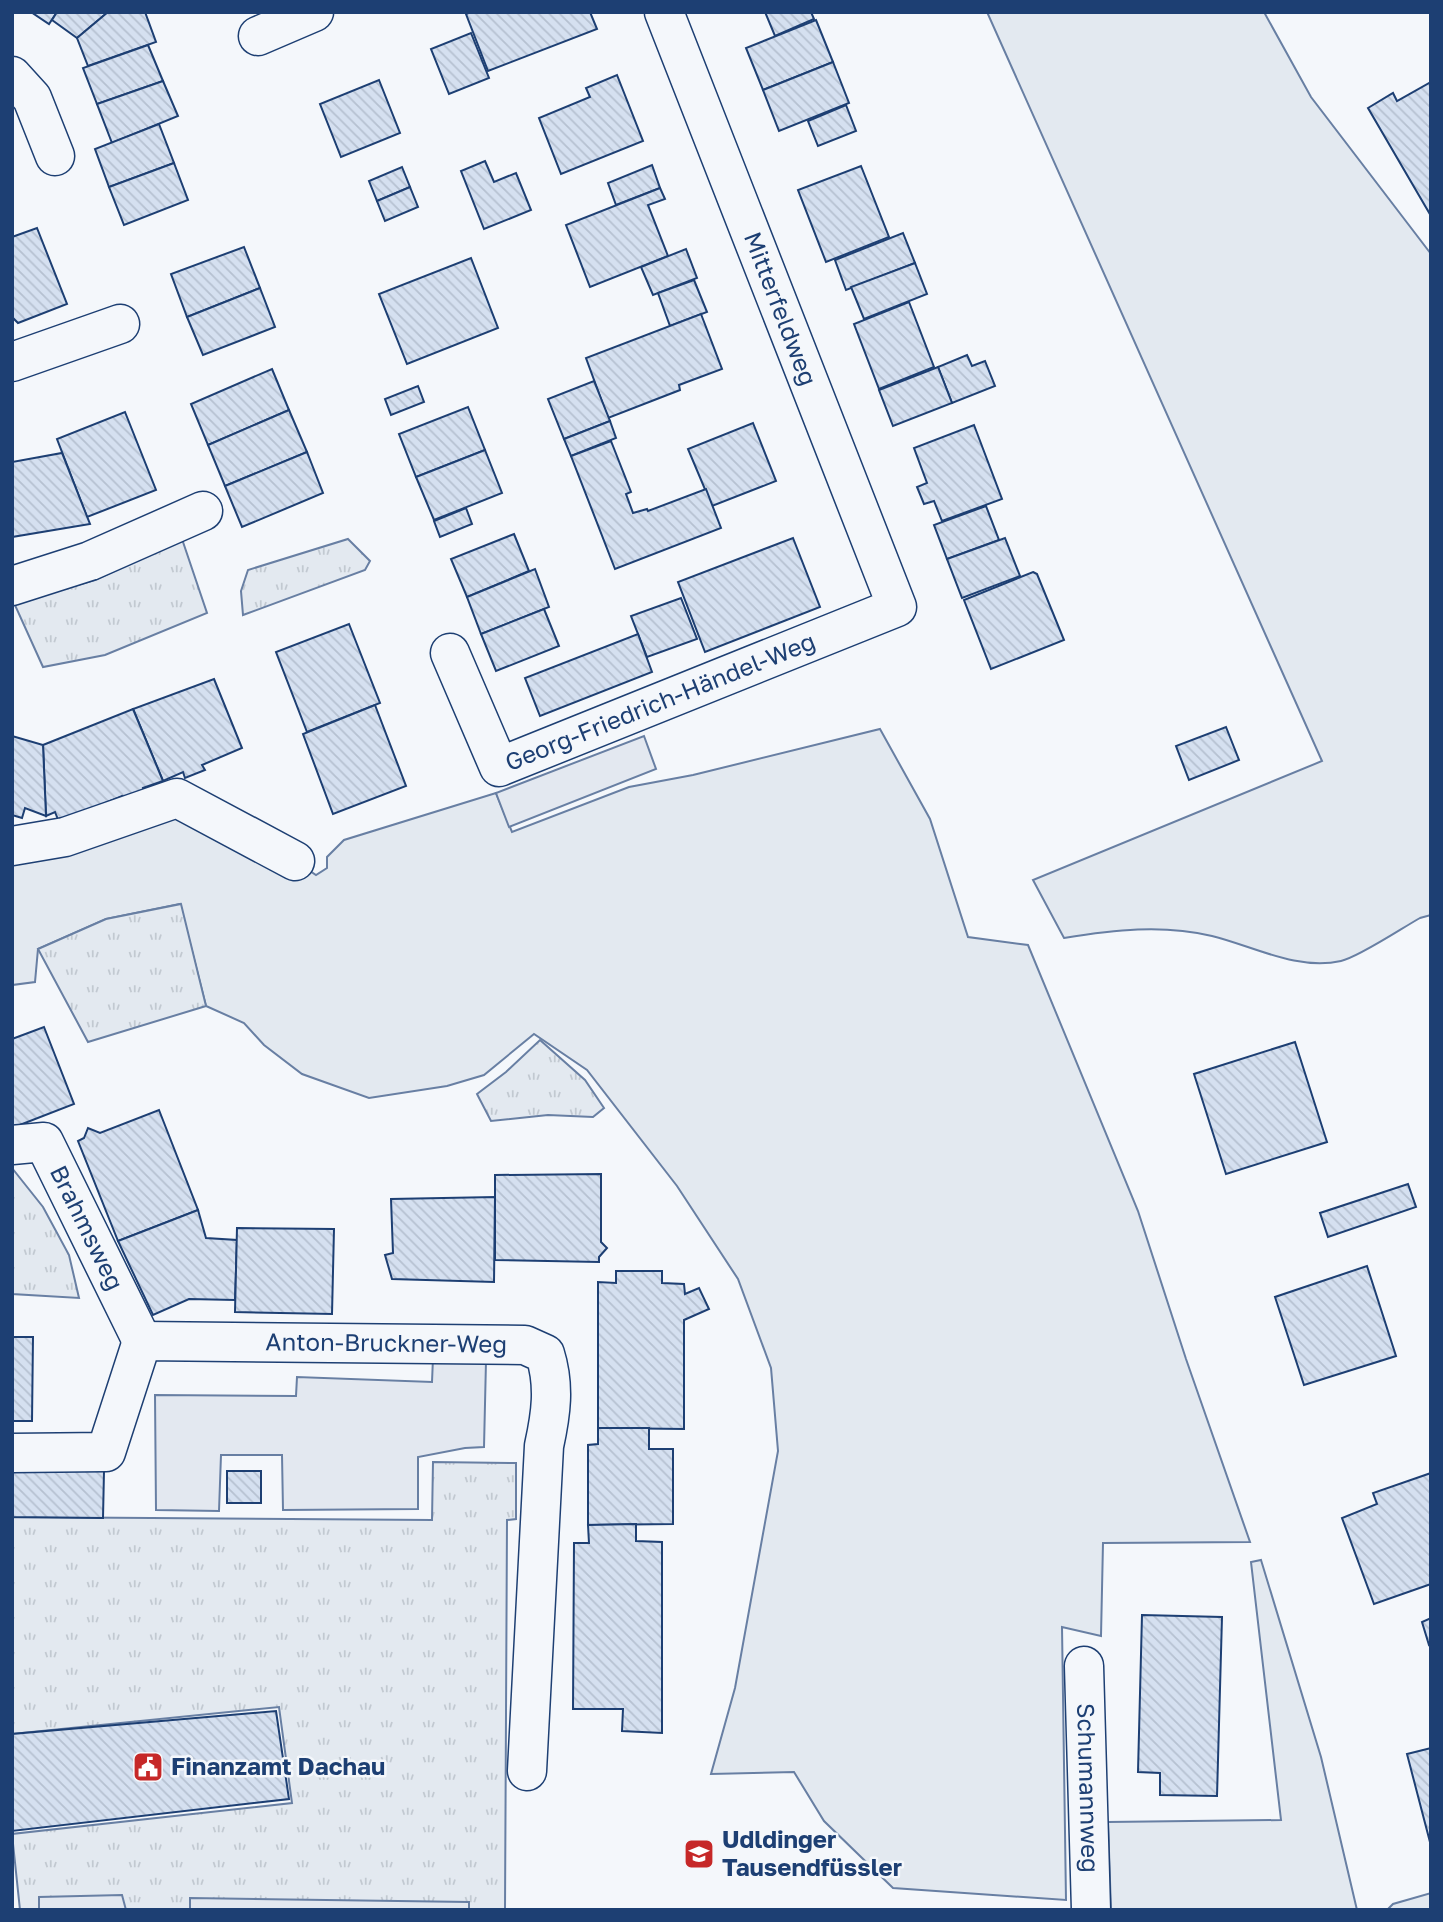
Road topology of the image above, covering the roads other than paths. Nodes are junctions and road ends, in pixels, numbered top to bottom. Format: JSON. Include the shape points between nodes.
{"nodes":[{"id":1,"x":314,"y":12,"type":"edge"},
{"id":2,"x":664,"y":12,"type":"edge"},
{"id":3,"x":258,"y":36,"type":"dead end"},
{"id":4,"x":12,"y":76,"type":"edge"},
{"id":5,"x":55,"y":156,"type":"dead end"},
{"id":6,"x":120,"y":324,"type":"dead end"},
{"id":7,"x":12,"y":362,"type":"edge"},
{"id":8,"x":203,"y":511,"type":"dead end"},
{"id":9,"x":12,"y":586,"type":"edge"},
{"id":10,"x":897,"y":607,"type":"joint"},
{"id":11,"x":450,"y":653,"type":"dead end"},
{"id":12,"x":12,"y":846,"type":"edge"},
{"id":13,"x":295,"y":861,"type":"dead end"},
{"id":14,"x":12,"y":1144,"type":"edge"},
{"id":15,"x":142,"y":1341,"type":"junction"},
{"id":16,"x":12,"y":1452,"type":"edge"},
{"id":17,"x":1084,"y":1666,"type":"dead end"},
{"id":18,"x":527,"y":1771,"type":"dead end"},
{"id":19,"x":1091,"y":1910,"type":"edge"}],
"edges":[{"from":1,"to":3,"type":"street"},
{"from":2,"to":10,"type":"street","name":"Mitterfeldweg"},
{"from":4,"to":5,"type":"street","via":[[32,98]]},
{"from":6,"to":7,"type":"street"},
{"from":8,"to":9,"type":"street","via":[[90,562]]},
{"from":10,"to":11,"type":"street","name":"Georg-Friedrich-Händel-Weg","via":[[499,767]]},
{"from":12,"to":13,"type":"street","via":[[65,837],[177,797]]},
{"from":14,"to":15,"type":"street","name":"Brahmsweg","via":[[44,1142]]},
{"from":15,"to":16,"type":"street","via":[[106,1452]]},
{"from":15,"to":18,"type":"street","name":"Anton-Bruckner-Weg","via":[[525,1345],[545,1354],[553,1398],[544,1446]]},
{"from":17,"to":19,"type":"street","name":"Schumannweg"}]}
